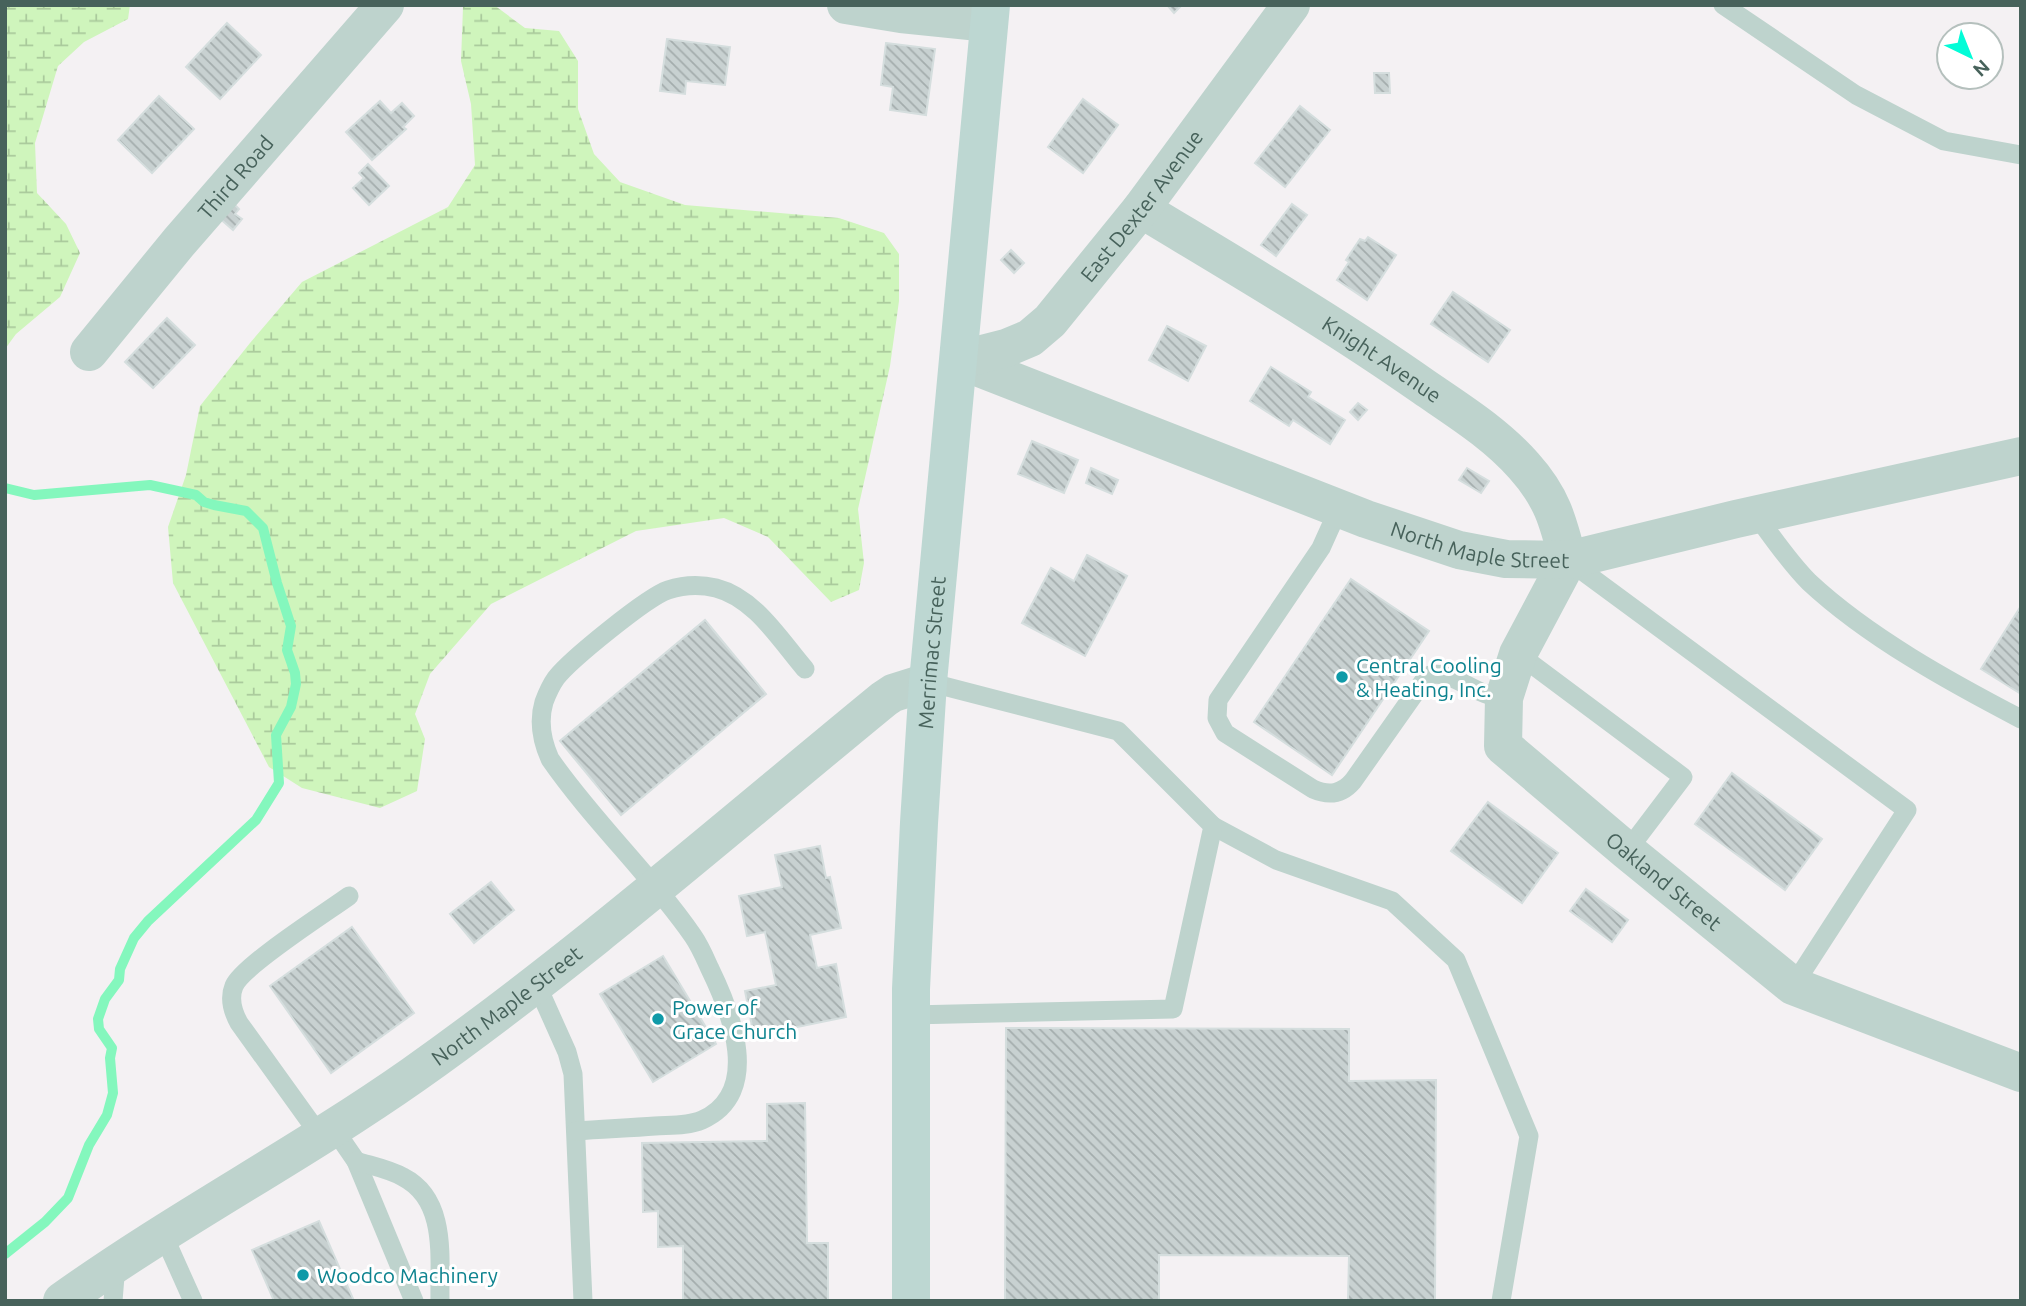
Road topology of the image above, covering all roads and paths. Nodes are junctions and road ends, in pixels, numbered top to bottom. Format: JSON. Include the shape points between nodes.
{"nodes":[{"id":1,"x":385,"y":5,"type":"edge"},
{"id":2,"x":846,"y":5,"type":"edge"},
{"id":3,"x":1291,"y":5,"type":"edge"},
{"id":4,"x":1723,"y":5,"type":"edge"},
{"id":5,"x":990,"y":14,"type":"edge"},
{"id":6,"x":2021,"y":155,"type":"edge"},
{"id":7,"x":1141,"y":209,"type":"junction"},
{"id":8,"x":89,"y":352,"type":"dead end"},
{"id":9,"x":959,"y":360,"type":"junction"},
{"id":10,"x":2021,"y":456,"type":"edge"},
{"id":11,"x":1339,"y":508,"type":"junction"},
{"id":12,"x":1756,"y":515,"type":"junction"},
{"id":13,"x":1568,"y":561,"type":"junction"},
{"id":14,"x":1518,"y":654,"type":"junction"},
{"id":15,"x":805,"y":669,"type":"dead end"},
{"id":16,"x":928,"y":682,"type":"junction"},
{"id":17,"x":1504,"y":698,"type":"junction"},
{"id":18,"x":2021,"y":719,"type":"edge"},
{"id":19,"x":1213,"y":825,"type":"junction"},
{"id":20,"x":1627,"y":851,"type":"junction"},
{"id":21,"x":655,"y":887,"type":"junction"},
{"id":22,"x":349,"y":896,"type":"dead end"},
{"id":23,"x":537,"y":985,"type":"junction"},
{"id":24,"x":1793,"y":986,"type":"junction"},
{"id":25,"x":911,"y":1015,"type":"junction"},
{"id":26,"x":2021,"y":1073,"type":"edge"},
{"id":27,"x":576,"y":1131,"type":"junction"},
{"id":28,"x":327,"y":1133,"type":"junction"},
{"id":29,"x":356,"y":1161,"type":"junction"},
{"id":30,"x":163,"y":1234,"type":"junction"},
{"id":31,"x":116,"y":1263,"type":"junction"},
{"id":32,"x":62,"y":1301,"type":"edge"},
{"id":33,"x":113,"y":1301,"type":"edge"},
{"id":34,"x":193,"y":1301,"type":"edge"},
{"id":35,"x":414,"y":1301,"type":"edge"},
{"id":36,"x":440,"y":1301,"type":"edge"},
{"id":37,"x":583,"y":1301,"type":"edge"},
{"id":38,"x":911,"y":1301,"type":"edge"},
{"id":39,"x":1502,"y":1301,"type":"edge"}],
"edges":[{"from":1,"to":8,"type":"street","name":"Third Road"},
{"from":2,"to":5,"type":"street","via":[[901,14]]},
{"from":3,"to":7,"type":"street","name":"East Dexter Avenue"},
{"from":4,"to":6,"type":"lane","via":[[1856,95],[1944,141]]},
{"from":5,"to":9,"type":"main road","name":"Merrimac Street"},
{"from":7,"to":9,"type":"street","name":"East Dexter Avenue","via":[[1041,331],[1006,348]]},
{"from":7,"to":13,"type":"street","name":"Knight Avenue","via":[[1376,354],[1504,444],[1526,467],[1557,514]]},
{"from":9,"to":11,"type":"street","name":"North Maple Street"},
{"from":9,"to":16,"type":"main road","name":"Merrimac Street"},
{"from":10,"to":12,"type":"street","name":"North Maple Street"},
{"from":11,"to":13,"type":"street","name":"North Maple Street","via":[[1475,554]]},
{"from":11,"to":17,"type":"lane","via":[[1321,548],[1218,700],[1217,718],[1225,733],[1313,789],[1335,793],[1353,781],[1427,676],[1446,674],[1484,695]]},
{"from":12,"to":13,"type":"street","name":"North Maple Street"},
{"from":12,"to":18,"type":"lane","via":[[1802,574],[1848,613],[1906,654]]},
{"from":13,"to":14,"type":"street","name":"Oakland Street"},
{"from":13,"to":24,"type":"lane","via":[[1907,810]]},
{"from":14,"to":17,"type":"street","name":"Oakland Street"},
{"from":14,"to":20,"type":"lane","via":[[1683,777]]},
{"from":15,"to":21,"type":"lane","via":[[747,604],[718,589],[686,586],[654,596],[557,677],[541,717],[550,759]]},
{"from":16,"to":19,"type":"lane","via":[[1118,731]]},
{"from":16,"to":21,"type":"street","name":"North Maple Street","via":[[884,699]]},
{"from":16,"to":25,"type":"main road","name":"Merrimac Street"},
{"from":17,"to":20,"type":"street","name":"Oakland Street","via":[[1503,746]]},
{"from":19,"to":25,"type":"lane","via":[[1173,1009]]},
{"from":19,"to":39,"type":"lane","via":[[1276,860],[1392,901],[1456,960],[1529,1136]]},
{"from":20,"to":24,"type":"street","name":"Oakland Street"},
{"from":21,"to":23,"type":"street","name":"North Maple Street"},
{"from":21,"to":27,"type":"lane","via":[[695,938],[719,988],[735,1035],[736,1080],[727,1100],[702,1120]]},
{"from":22,"to":28,"type":"lane","via":[[242,973],[233,994],[239,1023]]},
{"from":23,"to":27,"type":"lane","via":[[572,1066]]},
{"from":23,"to":28,"type":"street","name":"North Maple Street"},
{"from":24,"to":26,"type":"street","name":"Oakland Street"},
{"from":25,"to":38,"type":"main road","name":"Merrimac Street"},
{"from":27,"to":37,"type":"lane"},
{"from":28,"to":29,"type":"lane"},
{"from":28,"to":30,"type":"street","name":"North Maple Street"},
{"from":29,"to":35,"type":"lane"},
{"from":29,"to":36,"type":"lane","via":[[403,1176],[425,1196],[438,1229]]},
{"from":30,"to":31,"type":"street","name":"North Maple Street"},
{"from":30,"to":34,"type":"lane"},
{"from":31,"to":32,"type":"street","name":"North Maple Street"},
{"from":31,"to":33,"type":"lane"}]}
